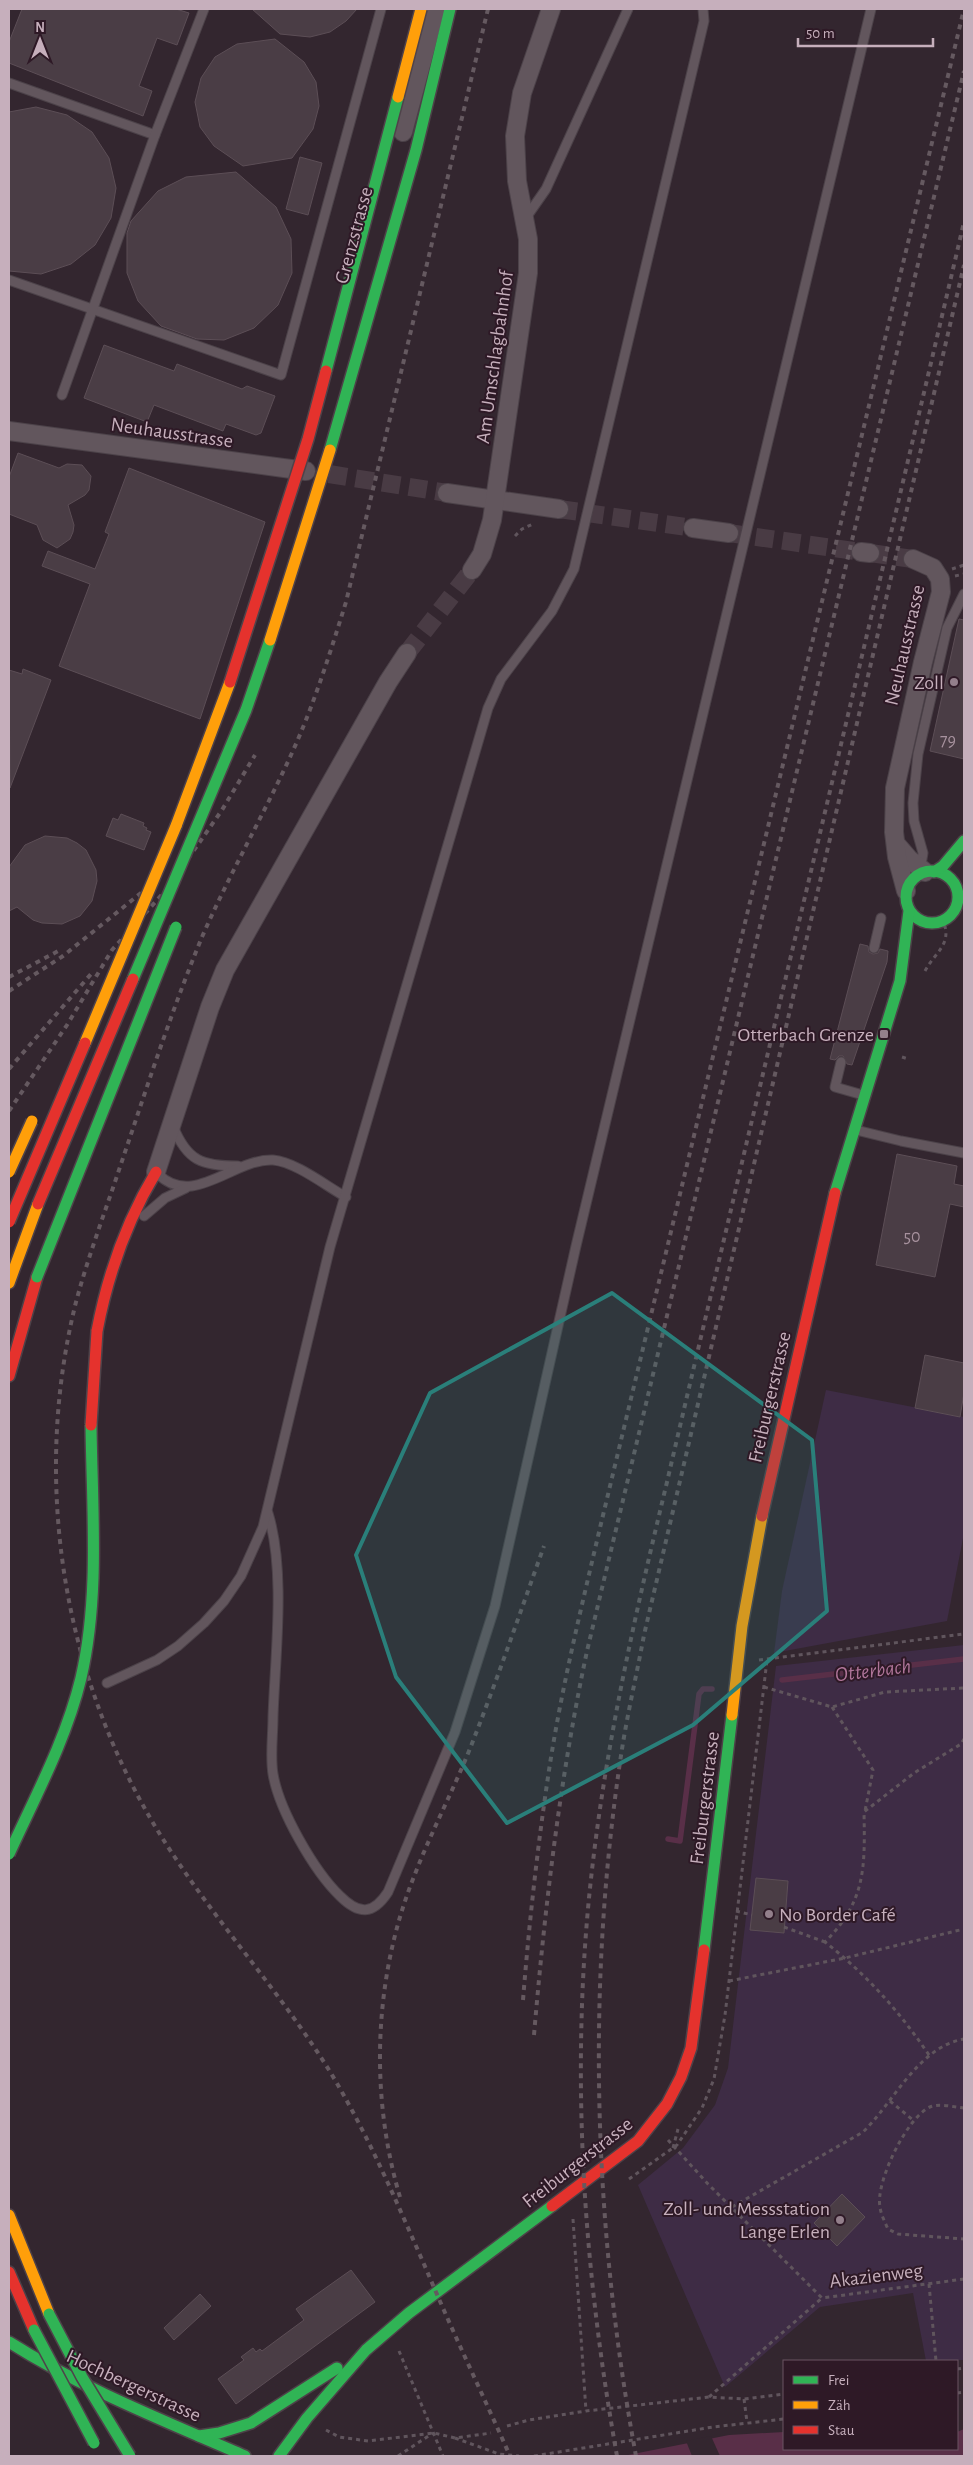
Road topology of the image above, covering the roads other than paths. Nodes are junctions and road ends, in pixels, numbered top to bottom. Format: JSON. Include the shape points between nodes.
{"nodes":[{"id":1,"x":204,"y":9,"type":"edge"},
{"id":2,"x":381,"y":9,"type":"edge"},
{"id":3,"x":450,"y":9,"type":"edge"},
{"id":4,"x":552,"y":9,"type":"edge"},
{"id":5,"x":628,"y":9,"type":"edge"},
{"id":6,"x":703,"y":9,"type":"edge"},
{"id":7,"x":871,"y":9,"type":"edge"},
{"id":8,"x":427,"y":11,"type":"edge"},
{"id":9,"x":9,"y":83,"type":"edge"},
{"id":10,"x":155,"y":135,"type":"junction"},
{"id":11,"x":525,"y":219,"type":"junction"},
{"id":12,"x":9,"y":280,"type":"edge"},
{"id":13,"x":93,"y":310,"type":"junction"},
{"id":14,"x":62,"y":395,"type":"dead end"},
{"id":15,"x":9,"y":431,"type":"edge"},
{"id":16,"x":306,"y":471,"type":"junction"},
{"id":17,"x":329,"y":474,"type":"tunnel mouth"},
{"id":18,"x":446,"y":493,"type":"tunnel mouth"},
{"id":19,"x":494,"y":500,"type":"junction"},
{"id":20,"x":559,"y":509,"type":"tunnel mouth"},
{"id":21,"x":693,"y":528,"type":"tunnel mouth"},
{"id":22,"x":729,"y":533,"type":"tunnel mouth"},
{"id":23,"x":913,"y":559,"type":"tunnel mouth"},
{"id":24,"x":472,"y":570,"type":"tunnel mouth"},
{"id":25,"x":964,"y":594,"type":"edge"},
{"id":26,"x":408,"y":653,"type":"tunnel mouth"},
{"id":27,"x":931,"y":664,"type":"junction"},
{"id":28,"x":202,"y":817,"type":"junction"},
{"id":29,"x":176,"y":826,"type":"junction"},
{"id":30,"x":964,"y":841,"type":"edge"},
{"id":31,"x":896,"y":844,"type":"junction"},
{"id":32,"x":200,"y":846,"type":"dead end"},
{"id":33,"x":925,"y":870,"type":"junction"},
{"id":34,"x":961,"y":870,"type":"dead end"},
{"id":35,"x":955,"y":886,"type":"junction"},
{"id":36,"x":906,"y":891,"type":"junction"},
{"id":37,"x":135,"y":894,"type":"dead end"},
{"id":38,"x":909,"y":911,"type":"junction"},
{"id":39,"x":881,"y":918,"type":"dead end"},
{"id":40,"x":179,"y":919,"type":"dead end"},
{"id":41,"x":874,"y":948,"type":"dead end"},
{"id":42,"x":914,"y":955,"type":"dead end"},
{"id":43,"x":900,"y":981,"type":"junction"},
{"id":44,"x":841,"y":1062,"type":"dead end"},
{"id":45,"x":864,"y":1096,"type":"junction"},
{"id":46,"x":37,"y":1109,"type":"dead end"},
{"id":47,"x":172,"y":1124,"type":"junction"},
{"id":48,"x":854,"y":1129,"type":"junction"},
{"id":49,"x":964,"y":1153,"type":"edge"},
{"id":50,"x":241,"y":1166,"type":"junction"},
{"id":51,"x":9,"y":1172,"type":"edge"},
{"id":52,"x":156,"y":1172,"type":"junction"},
{"id":53,"x":186,"y":1188,"type":"junction"},
{"id":54,"x":346,"y":1198,"type":"junction"},
{"id":55,"x":9,"y":1222,"type":"edge"},
{"id":56,"x":9,"y":1283,"type":"edge"},
{"id":57,"x":98,"y":1328,"type":"junction"},
{"id":58,"x":9,"y":1376,"type":"edge"},
{"id":59,"x":268,"y":1513,"type":"junction"},
{"id":60,"x":107,"y":1683,"type":"dead end"},
{"id":61,"x":9,"y":1854,"type":"edge"},
{"id":62,"x":9,"y":2215,"type":"edge"},
{"id":63,"x":9,"y":2272,"type":"edge"},
{"id":64,"x":9,"y":2342,"type":"edge"},
{"id":65,"x":366,"y":2350,"type":"junction"},
{"id":66,"x":42,"y":2363,"type":"junction"},
{"id":67,"x":18,"y":2364,"type":"dead end"},
{"id":68,"x":199,"y":2436,"type":"junction"},
{"id":69,"x":102,"y":2456,"type":"edge"},
{"id":70,"x":130,"y":2456,"type":"edge"},
{"id":71,"x":245,"y":2456,"type":"edge"},
{"id":72,"x":279,"y":2456,"type":"edge"}],
"edges":[{"from":1,"to":10,"type":"lane"},
{"from":2,"to":13,"type":"lane","via":[[281,376]]},
{"from":3,"to":28,"type":"main road","bridge":true,"via":[[416,150],[295,566],[246,710]]},
{"from":4,"to":11,"type":"street","name":"Am Umschlagbahnhof","via":[[522,93],[516,125],[515,159]]},
{"from":5,"to":11,"type":"lane","via":[[546,189]]},
{"from":6,"to":54,"type":"lane","via":[[704,21],[580,549],[565,590],[543,624],[508,667],[490,700]]},
{"from":7,"to":59,"type":"lane","via":[[576,1246],[495,1606],[447,1751],[388,1892],[380,1904],[370,1910],[359,1910],[335,1892],[302,1844],[275,1781],[277,1576],[275,1543]]},
{"from":8,"to":16,"type":"street","name":"Grenzstrasse","via":[[326,414]]},
{"from":8,"to":29,"type":"main road","bridge":true,"via":[[308,440],[230,682]]},
{"from":9,"to":10,"type":"lane"},
{"from":10,"to":13,"type":"lane"},
{"from":11,"to":19,"type":"street","name":"Am Umschlagbahnhof","via":[[528,273]]},
{"from":12,"to":13,"type":"lane"},
{"from":13,"to":14,"type":"lane"},
{"from":15,"to":16,"type":"street","name":"Neuhausstrasse"},
{"from":16,"to":17,"type":"street","name":"Neuhausstrasse"},
{"from":18,"to":19,"type":"street"},
{"from":19,"to":20,"type":"street"},
{"from":19,"to":24,"type":"street","name":"Am Umschlagbahnhof","via":[[487,540]]},
{"from":21,"to":22,"type":"street"},
{"from":23,"to":27,"type":"street","name":"Neuhausstrasse","via":[[932,568],[940,579],[940,600],[932,623]]},
{"from":25,"to":27,"type":"lane"},
{"from":26,"to":47,"type":"street","via":[[388,682],[232,956],[210,1007]]},
{"from":27,"to":31,"type":"street","name":"Neuhausstrasse","via":[[895,788],[893,821]]},
{"from":27,"to":33,"type":"lane","via":[[915,781],[914,821]]},
{"from":28,"to":32,"type":"main road"},
{"from":28,"to":56,"type":"main road","bridge":true,"via":[[38,1204]]},
{"from":29,"to":37,"type":"main road","bridge":true,"via":[[147,867]]},
{"from":29,"to":55,"type":"main road","bridge":true},
{"from":30,"to":33,"type":"main road","via":[[943,866]]},
{"from":31,"to":33,"type":"street"},
{"from":31,"to":36,"type":"street","name":"Neuhausstrasse"},
{"from":33,"to":35,"type":"main road","via":[[947,876]]},
{"from":33,"to":36,"type":"main road","via":[[913,879]]},
{"from":34,"to":35,"type":"main road"},
{"from":35,"to":38,"type":"main road","via":[[957,904],[952,914],[934,925],[917,919]]},
{"from":36,"to":38,"type":"main road"},
{"from":38,"to":43,"type":"main road","name":"Freiburgerstrasse"},
{"from":39,"to":41,"type":"lane"},
{"from":40,"to":58,"type":"main road","bridge":true,"via":[[53,1234],[29,1303]]},
{"from":42,"to":43,"type":"main road","name":"Freiburgerstrasse"},
{"from":43,"to":45,"type":"main road","name":"Freiburgerstrasse"},
{"from":44,"to":45,"type":"lane","via":[[835,1087]]},
{"from":45,"to":48,"type":"main road","name":"Freiburgerstrasse"},
{"from":46,"to":51,"type":"main road","bridge":true},
{"from":47,"to":50,"type":"lane","via":[[188,1152],[202,1163]]},
{"from":47,"to":52,"type":"street"},
{"from":48,"to":49,"type":"lane"},
{"from":48,"to":65,"type":"main road","name":"Freiburgerstrasse","via":[[826,1227],[748,1592],[692,2049],[682,2079],[656,2124],[638,2141]]},
{"from":50,"to":53,"type":"lane","via":[[205,1184]]},
{"from":50,"to":54,"type":"lane","via":[[265,1160],[283,1162]]},
{"from":52,"to":53,"type":"lane","via":[[174,1185]]},
{"from":52,"to":57,"type":"main road","via":[[123,1233],[112,1264]]},
{"from":53,"to":57,"type":"lane","via":[[165,1198],[141,1220]]},
{"from":54,"to":59,"type":"lane","via":[[328,1257]]},
{"from":57,"to":61,"type":"main road","bridge":true,"via":[[92,1386],[95,1544],[86,1655],[73,1704],[53,1757]]},
{"from":59,"to":60,"type":"lane","via":[[246,1568],[214,1613],[164,1656]]},
{"from":62,"to":70,"type":"main road","bridge":true,"via":[[49,2314],[82,2377]]},
{"from":63,"to":69,"type":"main road","bridge":true,"via":[[65,2392]]},
{"from":64,"to":66,"type":"main road","name":"Hochbergerstrasse"},
{"from":65,"to":68,"type":"main road","via":[[251,2423]]},
{"from":65,"to":72,"type":"main road","name":"Freiburgerstrasse"},
{"from":66,"to":67,"type":"main road"},
{"from":66,"to":68,"type":"main road","name":"Hochbergerstrasse"},
{"from":68,"to":71,"type":"main road","name":"Hochbergerstrasse"}]}
